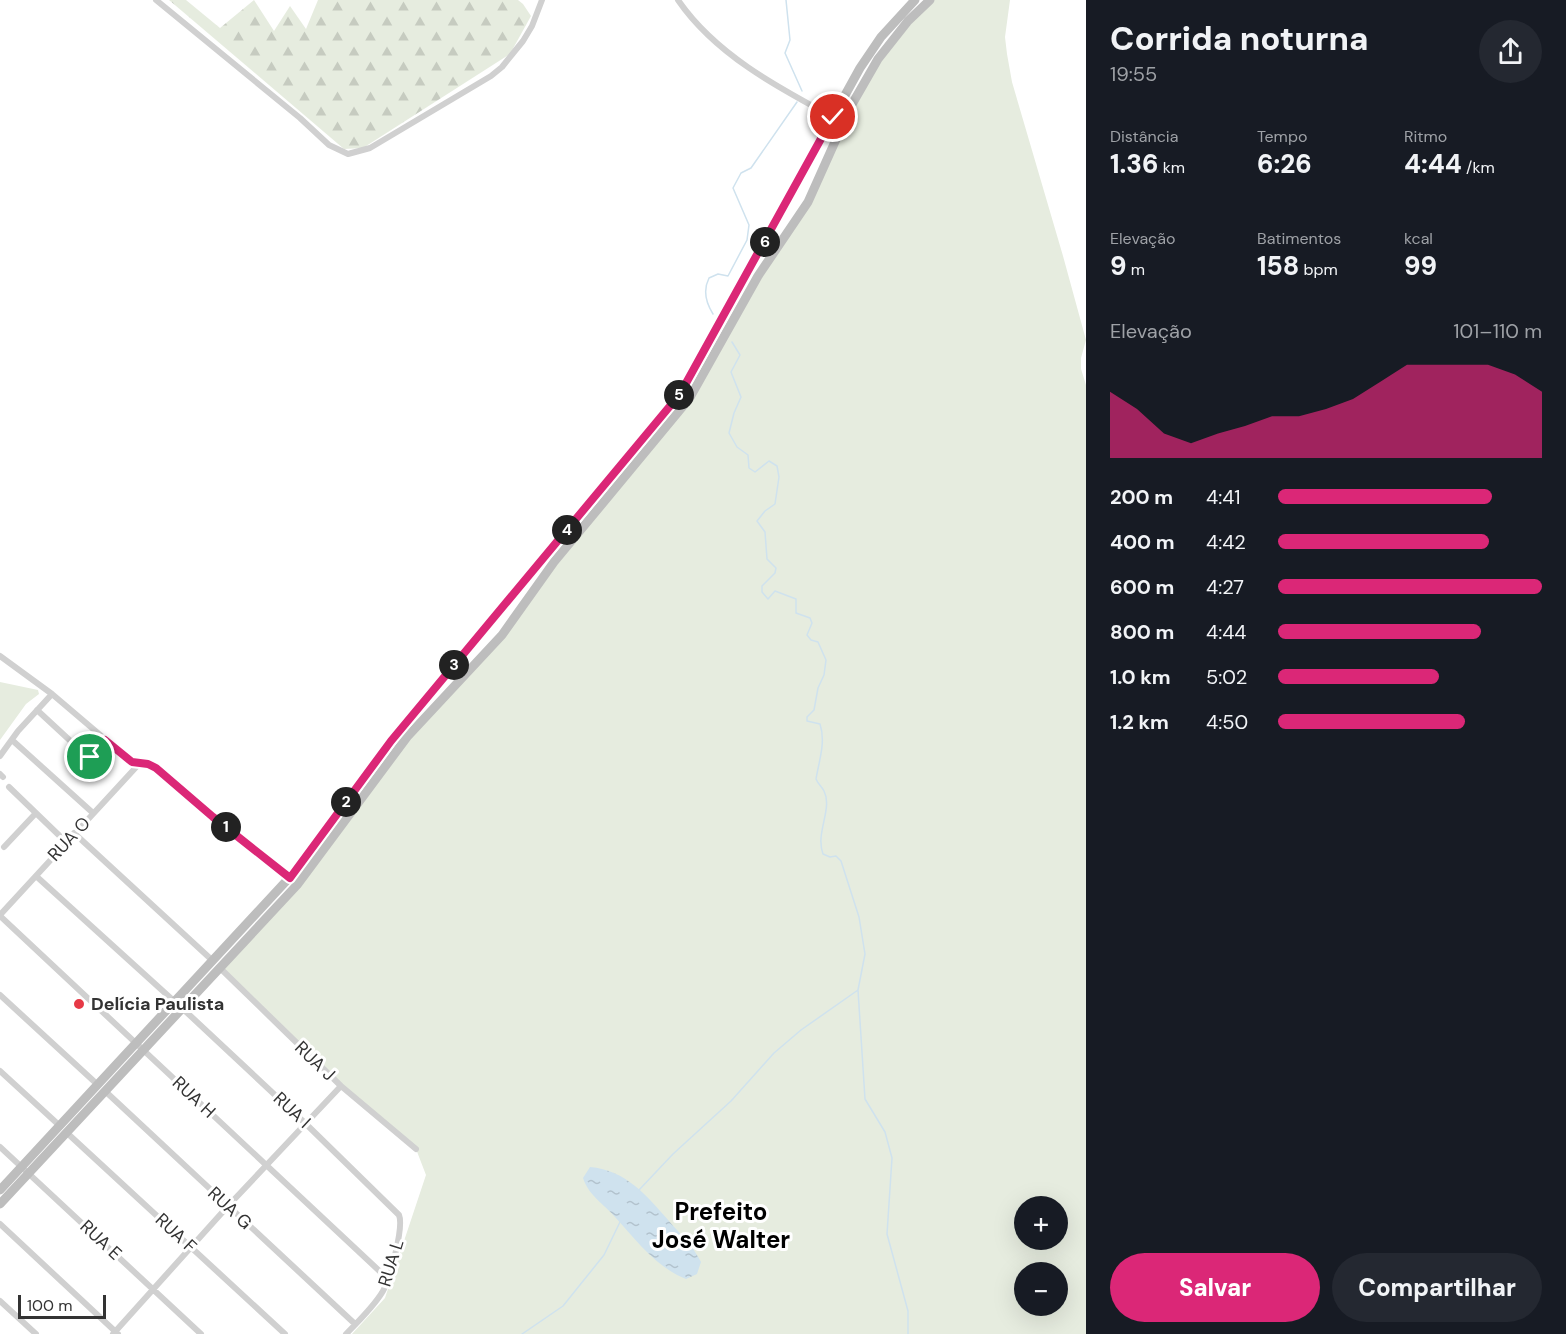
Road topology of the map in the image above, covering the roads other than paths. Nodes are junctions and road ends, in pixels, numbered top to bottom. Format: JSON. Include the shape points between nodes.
{"nodes":[{"id":1,"x":156,"y":0,"type":"edge"},
{"id":2,"x":542,"y":0,"type":"edge"},
{"id":3,"x":678,"y":0,"type":"edge"},
{"id":4,"x":915,"y":0,"type":"edge"},
{"id":5,"x":930,"y":0,"type":"edge"},
{"id":6,"x":833,"y":117,"type":"junction"},
{"id":7,"x":797,"y":184,"type":"junction"},
{"id":8,"x":813,"y":192,"type":"junction"},
{"id":9,"x":788,"y":200,"type":"junction"},
{"id":10,"x":802,"y":211,"type":"junction"},
{"id":11,"x":489,"y":623,"type":"junction"},
{"id":12,"x":502,"y":635,"type":"junction"},
{"id":13,"x":472,"y":644,"type":"junction"},
{"id":14,"x":0,"y":656,"type":"edge"},
{"id":15,"x":485,"y":656,"type":"junction"},
{"id":16,"x":52,"y":694,"type":"junction"},
{"id":17,"x":37,"y":710,"type":"junction"},
{"id":18,"x":12,"y":740,"type":"junction"},
{"id":19,"x":105,"y":740,"type":"junction"},
{"id":20,"x":77,"y":747,"type":"dead end"},
{"id":21,"x":0,"y":756,"type":"edge"},
{"id":22,"x":90,"y":757,"type":"dead end"},
{"id":23,"x":139,"y":764,"type":"junction"},
{"id":24,"x":9,"y":787,"type":"dead end"},
{"id":25,"x":36,"y":813,"type":"junction"},
{"id":26,"x":93,"y":813,"type":"junction"},
{"id":27,"x":74,"y":833,"type":"junction"},
{"id":28,"x":66,"y":842,"type":"junction"},
{"id":29,"x":4,"y":847,"type":"dead end"},
{"id":30,"x":36,"y":876,"type":"junction"},
{"id":31,"x":293,"y":881,"type":"junction"},
{"id":32,"x":0,"y":916,"type":"edge"},
{"id":33,"x":216,"y":964,"type":"junction"},
{"id":34,"x":0,"y":995,"type":"edge"},
{"id":35,"x":178,"y":1005,"type":"junction"},
{"id":36,"x":140,"y":1047,"type":"junction"},
{"id":37,"x":0,"y":1071,"type":"edge"},
{"id":38,"x":341,"y":1086,"type":"junction"},
{"id":39,"x":101,"y":1088,"type":"junction"},
{"id":40,"x":306,"y":1124,"type":"junction"},
{"id":41,"x":63,"y":1129,"type":"junction"},
{"id":42,"x":0,"y":1147,"type":"edge"},
{"id":43,"x":416,"y":1149,"type":"dead end"},
{"id":44,"x":268,"y":1166,"type":"junction"},
{"id":45,"x":25,"y":1170,"type":"junction"},
{"id":46,"x":0,"y":1190,"type":"edge"},
{"id":47,"x":0,"y":1204,"type":"edge"},
{"id":48,"x":228,"y":1206,"type":"junction"},
{"id":49,"x":399,"y":1215,"type":"joint"},
{"id":50,"x":0,"y":1224,"type":"edge"},
{"id":51,"x":192,"y":1248,"type":"junction"},
{"id":52,"x":388,"y":1279,"type":"junction"},
{"id":53,"x":154,"y":1290,"type":"junction"},
{"id":54,"x":0,"y":1301,"type":"edge"},
{"id":55,"x":356,"y":1324,"type":"junction"},
{"id":56,"x":115,"y":1333,"type":"edge"},
{"id":57,"x":36,"y":1334,"type":"edge"},
{"id":58,"x":201,"y":1334,"type":"edge"},
{"id":59,"x":285,"y":1334,"type":"edge"},
{"id":60,"x":346,"y":1334,"type":"edge"}],
"edges":[{"from":1,"to":2,"type":"street","via":[[329,146],[348,154],[370,148],[491,76],[519,48]]},
{"from":3,"to":6,"type":"street","via":[[703,30],[743,63]]},
{"from":4,"to":6,"type":"main road","via":[[881,38]]},
{"from":5,"to":8,"type":"main road","via":[[878,59],[851,106]]},
{"from":6,"to":7,"type":"main road"},
{"from":7,"to":8,"type":"main road"},
{"from":7,"to":9,"type":"main road"},
{"from":8,"to":10,"type":"main road"},
{"from":9,"to":10,"type":"main road"},
{"from":9,"to":11,"type":"main road","via":[[680,394]]},
{"from":10,"to":12,"type":"main road","via":[[758,276],[689,399],[561,553]]},
{"from":11,"to":12,"type":"main road","via":[[493,632]]},
{"from":11,"to":13,"type":"main road"},
{"from":12,"to":15,"type":"main road"},
{"from":13,"to":15,"type":"main road","via":[[485,646]]},
{"from":13,"to":31,"type":"main road","via":[[391,741]]},
{"from":14,"to":16,"type":"street"},
{"from":15,"to":31,"type":"main road","via":[[407,736]]},
{"from":16,"to":17,"type":"street"},
{"from":16,"to":19,"type":"street"},
{"from":17,"to":18,"type":"street"},
{"from":17,"to":20,"type":"street"},
{"from":18,"to":21,"type":"street"},
{"from":18,"to":26,"type":"street"},
{"from":19,"to":22,"type":"street"},
{"from":19,"to":23,"type":"street"},
{"from":23,"to":26,"type":"street","name":"RUA O"},
{"from":23,"to":31,"type":"street","via":[[160,771]]},
{"from":24,"to":25,"type":"street"},
{"from":25,"to":28,"type":"street"},
{"from":25,"to":29,"type":"street"},
{"from":26,"to":27,"type":"street","name":"RUA O"},
{"from":27,"to":28,"type":"street","name":"RUA O"},
{"from":27,"to":33,"type":"street","name":"RUA J"},
{"from":28,"to":30,"type":"street","name":"RUA O"},
{"from":30,"to":32,"type":"street","name":"RUA O"},
{"from":30,"to":35,"type":"street","name":"RUA I"},
{"from":31,"to":33,"type":"main road"},
{"from":32,"to":36,"type":"street","name":"RUA H"},
{"from":33,"to":35,"type":"main road"},
{"from":33,"to":38,"type":"street","name":"RUA J"},
{"from":34,"to":39,"type":"street","name":"RUA G"},
{"from":35,"to":36,"type":"main road"},
{"from":35,"to":40,"type":"street","name":"RUA I"},
{"from":36,"to":39,"type":"main road"},
{"from":36,"to":44,"type":"street","name":"RUA H"},
{"from":37,"to":41,"type":"street","name":"RUA F"},
{"from":38,"to":40,"type":"street"},
{"from":38,"to":43,"type":"street","name":"RUA J"},
{"from":39,"to":41,"type":"main road"},
{"from":39,"to":48,"type":"street","name":"RUA G"},
{"from":40,"to":44,"type":"street"},
{"from":40,"to":49,"type":"street","name":"RUA I"},
{"from":41,"to":45,"type":"main road"},
{"from":41,"to":51,"type":"street","name":"RUA F"},
{"from":42,"to":45,"type":"street","name":"RUA E"},
{"from":44,"to":48,"type":"street"},
{"from":44,"to":52,"type":"street","name":"RUA H"},
{"from":45,"to":46,"type":"main road"},
{"from":45,"to":47,"type":"main road"},
{"from":45,"to":53,"type":"street","name":"RUA E"},
{"from":48,"to":51,"type":"street"},
{"from":48,"to":55,"type":"street","name":"RUA G"},
{"from":49,"to":52,"type":"street","name":"RUA L","via":[[399,1240]]},
{"from":50,"to":56,"type":"street"},
{"from":51,"to":53,"type":"street"},
{"from":51,"to":59,"type":"street","name":"RUA F"},
{"from":52,"to":55,"type":"street","name":"RUA L","via":[[381,1295]]},
{"from":53,"to":56,"type":"street"},
{"from":53,"to":58,"type":"street","name":"RUA E"},
{"from":54,"to":57,"type":"street"},
{"from":55,"to":60,"type":"street","name":"RUA L"}]}
